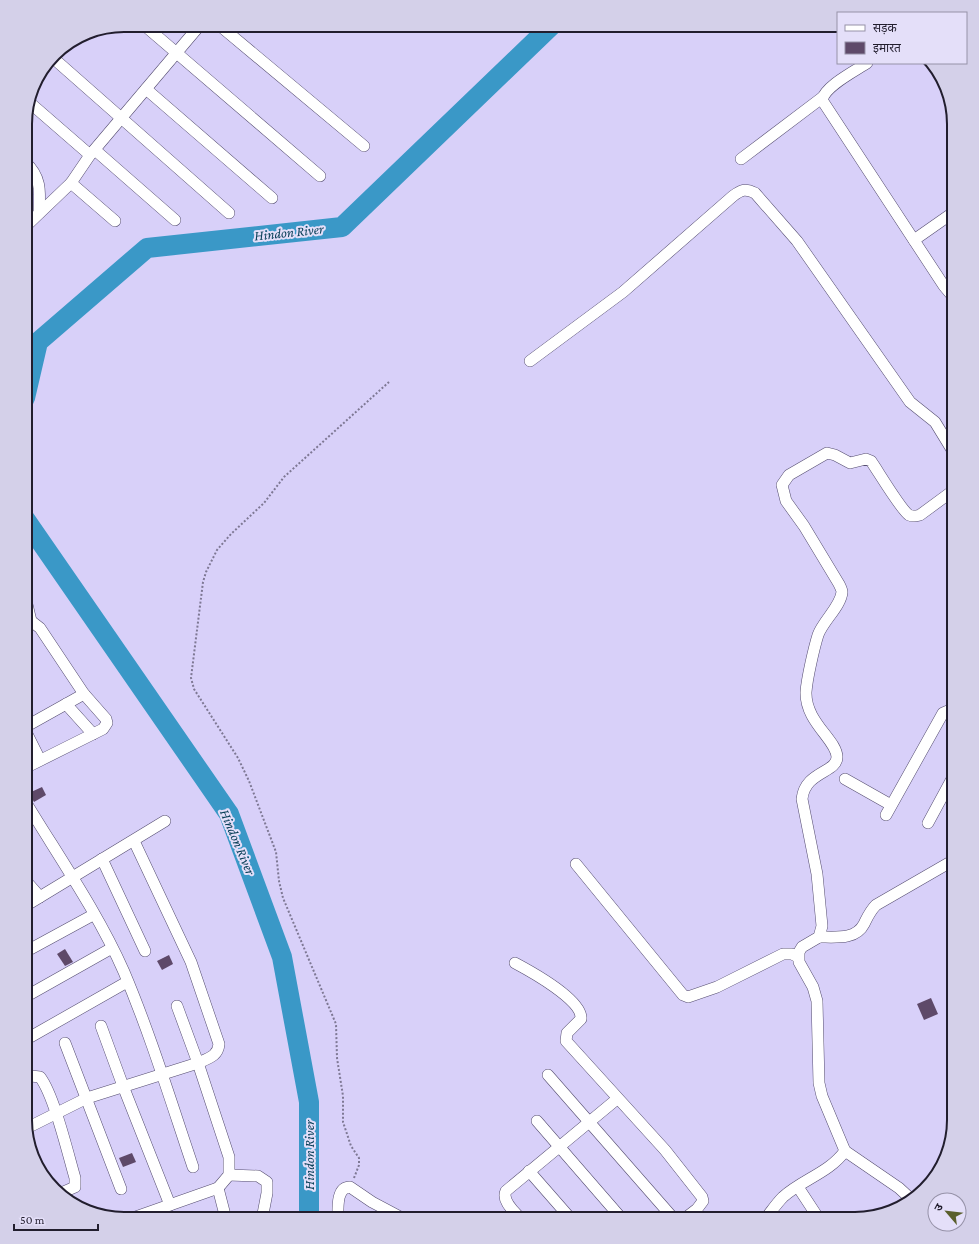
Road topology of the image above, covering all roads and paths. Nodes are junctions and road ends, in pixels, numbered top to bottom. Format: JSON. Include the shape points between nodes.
{"nodes":[{"id":1,"x":152,"y":32,"type":"edge"},
{"id":2,"x":194,"y":32,"type":"edge"},
{"id":3,"x":227,"y":32,"type":"edge"},
{"id":4,"x":177,"y":53,"type":"junction"},
{"id":5,"x":57,"y":61,"type":"edge"},
{"id":6,"x":866,"y":64,"type":"edge"},
{"id":7,"x":146,"y":89,"type":"junction"},
{"id":8,"x":822,"y":97,"type":"junction"},
{"id":9,"x":34,"y":106,"type":"edge"},
{"id":10,"x":120,"y":118,"type":"junction"},
{"id":11,"x":364,"y":146,"type":"dead end"},
{"id":12,"x":92,"y":153,"type":"junction"},
{"id":13,"x":741,"y":159,"type":"dead end"},
{"id":14,"x":32,"y":168,"type":"edge"},
{"id":15,"x":320,"y":176,"type":"dead end"},
{"id":16,"x":71,"y":183,"type":"junction"},
{"id":17,"x":272,"y":198,"type":"dead end"},
{"id":18,"x":39,"y":213,"type":"junction"},
{"id":19,"x":228,"y":213,"type":"dead end"},
{"id":20,"x":947,"y":217,"type":"edge"},
{"id":21,"x":32,"y":220,"type":"edge"},
{"id":22,"x":175,"y":220,"type":"dead end"},
{"id":23,"x":115,"y":222,"type":"dead end"},
{"id":24,"x":914,"y":240,"type":"junction"},
{"id":25,"x":947,"y":290,"type":"edge"},
{"id":26,"x":530,"y":361,"type":"dead end"},
{"id":27,"x":390,"y":382,"type":"dead end"},
{"id":28,"x":947,"y":442,"type":"edge"},
{"id":29,"x":947,"y":495,"type":"edge"},
{"id":30,"x":32,"y":623,"type":"edge"},
{"id":31,"x":84,"y":694,"type":"junction"},
{"id":32,"x":66,"y":704,"type":"junction"},
{"id":33,"x":947,"y":711,"type":"edge"},
{"id":34,"x":32,"y":723,"type":"edge"},
{"id":35,"x":93,"y":734,"type":"junction"},
{"id":36,"x":32,"y":744,"type":"edge"},
{"id":37,"x":40,"y":760,"type":"junction"},
{"id":38,"x":32,"y":764,"type":"edge"},
{"id":39,"x":845,"y":778,"type":"dead end"},
{"id":40,"x":947,"y":788,"type":"edge"},
{"id":41,"x":891,"y":805,"type":"junction"},
{"id":42,"x":32,"y":813,"type":"edge"},
{"id":43,"x":886,"y":815,"type":"dead end"},
{"id":44,"x":165,"y":821,"type":"dead end"},
{"id":45,"x":928,"y":823,"type":"dead end"},
{"id":46,"x":134,"y":841,"type":"junction"},
{"id":47,"x":102,"y":859,"type":"junction"},
{"id":48,"x":576,"y":864,"type":"dead end"},
{"id":49,"x":947,"y":864,"type":"edge"},
{"id":50,"x":70,"y":877,"type":"junction"},
{"id":51,"x":32,"y":888,"type":"edge"},
{"id":52,"x":40,"y":897,"type":"junction"},
{"id":53,"x":32,"y":902,"type":"edge"},
{"id":54,"x":93,"y":915,"type":"junction"},
{"id":55,"x":819,"y":937,"type":"junction"},
{"id":56,"x":32,"y":948,"type":"edge"},
{"id":57,"x":112,"y":948,"type":"junction"},
{"id":58,"x":145,"y":950,"type":"dead end"},
{"id":59,"x":798,"y":957,"type":"junction"},
{"id":60,"x":515,"y":963,"type":"dead end"},
{"id":61,"x":127,"y":982,"type":"junction"},
{"id":62,"x":32,"y":993,"type":"edge"},
{"id":63,"x":177,"y":1006,"type":"dead end"},
{"id":64,"x":101,"y":1026,"type":"dead end"},
{"id":65,"x":32,"y":1036,"type":"edge"},
{"id":66,"x":65,"y":1043,"type":"dead end"},
{"id":67,"x":198,"y":1063,"type":"junction"},
{"id":68,"x":162,"y":1074,"type":"junction"},
{"id":69,"x":548,"y":1075,"type":"dead end"},
{"id":70,"x":32,"y":1076,"type":"edge"},
{"id":71,"x":123,"y":1086,"type":"junction"},
{"id":72,"x":87,"y":1098,"type":"junction"},
{"id":73,"x":617,"y":1098,"type":"junction"},
{"id":74,"x":55,"y":1113,"type":"junction"},
{"id":75,"x":537,"y":1121,"type":"dead end"},
{"id":76,"x":588,"y":1123,"type":"junction"},
{"id":77,"x":32,"y":1125,"type":"edge"},
{"id":78,"x":559,"y":1146,"type":"junction"},
{"id":79,"x":845,"y":1151,"type":"junction"},
{"id":80,"x":193,"y":1167,"type":"dead end"},
{"id":81,"x":529,"y":1171,"type":"junction"},
{"id":82,"x":229,"y":1175,"type":"junction"},
{"id":83,"x":350,"y":1187,"type":"junction"},
{"id":84,"x":798,"y":1187,"type":"junction"},
{"id":85,"x":218,"y":1188,"type":"junction"},
{"id":86,"x":121,"y":1189,"type":"dead end"},
{"id":87,"x":66,"y":1191,"type":"edge"},
{"id":88,"x":907,"y":1196,"type":"edge"},
{"id":89,"x":170,"y":1205,"type":"junction"},
{"id":90,"x":150,"y":1212,"type":"edge"},
{"id":91,"x":224,"y":1212,"type":"edge"},
{"id":92,"x":263,"y":1212,"type":"edge"},
{"id":93,"x":339,"y":1212,"type":"edge"},
{"id":94,"x":391,"y":1212,"type":"edge"},
{"id":95,"x":515,"y":1212,"type":"edge"},
{"id":96,"x":565,"y":1212,"type":"edge"},
{"id":97,"x":616,"y":1212,"type":"edge"},
{"id":98,"x":668,"y":1212,"type":"edge"},
{"id":99,"x":693,"y":1212,"type":"edge"},
{"id":100,"x":774,"y":1212,"type":"edge"},
{"id":101,"x":814,"y":1212,"type":"edge"}],
"edges":[{"from":1,"to":4,"type":"street"},
{"from":2,"to":4,"type":"street"},
{"from":3,"to":11,"type":"street"},
{"from":4,"to":7,"type":"street"},
{"from":4,"to":15,"type":"street"},
{"from":5,"to":10,"type":"street"},
{"from":6,"to":8,"type":"street","via":[[833,86]]},
{"from":7,"to":10,"type":"street"},
{"from":7,"to":17,"type":"street"},
{"from":8,"to":13,"type":"street"},
{"from":8,"to":24,"type":"street","via":[[826,108]]},
{"from":9,"to":12,"type":"street"},
{"from":10,"to":12,"type":"street"},
{"from":10,"to":19,"type":"street"},
{"from":12,"to":16,"type":"street"},
{"from":12,"to":22,"type":"street"},
{"from":14,"to":18,"type":"street","via":[[38,178],[40,189]]},
{"from":16,"to":18,"type":"street"},
{"from":16,"to":23,"type":"street"},
{"from":18,"to":21,"type":"street"},
{"from":20,"to":24,"type":"street"},
{"from":24,"to":25,"type":"street"},
{"from":26,"to":28,"type":"street","via":[[624,292],[733,196],[741,190],[748,190],[755,193],[797,241],[910,402],[935,422]]},
{"from":27,"to":83,"type":"path","via":[[290,471],[264,503],[217,550],[203,582],[190,671],[194,689],[238,758],[249,781],[276,852],[283,898],[336,1024],[336,1058],[343,1096],[343,1122],[351,1146],[359,1158],[357,1173]]},
{"from":29,"to":55,"type":"street","via":[[920,515],[908,515],[871,461],[866,459],[850,463],[827,453],[788,475],[782,485],[786,501],[804,526],[842,593],[818,636],[806,692],[807,705],[812,717],[835,750],[837,758],[834,765],[808,781],[802,794],[817,874],[822,926]]},
{"from":30,"to":31,"type":"street","via":[[40,628]]},
{"from":31,"to":32,"type":"street"},
{"from":31,"to":35,"type":"street","via":[[106,718],[107,723],[103,729]]},
{"from":32,"to":34,"type":"street"},
{"from":32,"to":35,"type":"street"},
{"from":33,"to":41,"type":"street","via":[[943,713]]},
{"from":35,"to":37,"type":"street"},
{"from":36,"to":37,"type":"street"},
{"from":37,"to":38,"type":"street"},
{"from":39,"to":41,"type":"street"},
{"from":40,"to":45,"type":"street"},
{"from":41,"to":43,"type":"street"},
{"from":42,"to":50,"type":"street"},
{"from":44,"to":46,"type":"street"},
{"from":46,"to":47,"type":"street"},
{"from":46,"to":67,"type":"street","via":[[191,962],[219,1044],[214,1056]]},
{"from":47,"to":50,"type":"street"},
{"from":47,"to":58,"type":"street"},
{"from":48,"to":59,"type":"street","via":[[683,995],[688,997],[717,987],[783,954]]},
{"from":49,"to":55,"type":"street","via":[[876,905],[857,933],[846,937]]},
{"from":50,"to":52,"type":"street"},
{"from":50,"to":54,"type":"street"},
{"from":51,"to":52,"type":"street"},
{"from":52,"to":53,"type":"street"},
{"from":54,"to":56,"type":"street"},
{"from":54,"to":57,"type":"street"},
{"from":55,"to":59,"type":"street","via":[[802,947]]},
{"from":57,"to":61,"type":"street"},
{"from":57,"to":62,"type":"street"},
{"from":59,"to":79,"type":"street","via":[[800,967],[814,987],[817,1001],[819,1083]]},
{"from":60,"to":73,"type":"street","via":[[548,981],[579,1011],[581,1019],[567,1033],[566,1041]]},
{"from":61,"to":65,"type":"street"},
{"from":61,"to":68,"type":"street"},
{"from":63,"to":67,"type":"street"},
{"from":64,"to":71,"type":"street"},
{"from":66,"to":72,"type":"street"},
{"from":67,"to":68,"type":"street"},
{"from":67,"to":82,"type":"street","via":[[229,1157]]},
{"from":68,"to":71,"type":"street"},
{"from":68,"to":80,"type":"street"},
{"from":69,"to":76,"type":"street"},
{"from":70,"to":74,"type":"street","via":[[40,1077],[44,1083]]},
{"from":71,"to":72,"type":"street"},
{"from":71,"to":89,"type":"street"},
{"from":72,"to":74,"type":"street"},
{"from":72,"to":86,"type":"street"},
{"from":73,"to":76,"type":"street"},
{"from":73,"to":99,"type":"street","via":[[665,1150],[702,1197],[703,1201]]},
{"from":74,"to":77,"type":"street"},
{"from":74,"to":87,"type":"street","via":[[75,1178],[75,1187]]},
{"from":75,"to":78,"type":"street"},
{"from":76,"to":78,"type":"street"},
{"from":76,"to":98,"type":"street"},
{"from":78,"to":81,"type":"street"},
{"from":78,"to":97,"type":"street"},
{"from":79,"to":84,"type":"street","via":[[833,1166]]},
{"from":79,"to":88,"type":"street"},
{"from":81,"to":95,"type":"street","via":[[504,1195]]},
{"from":81,"to":96,"type":"street"},
{"from":82,"to":85,"type":"street"},
{"from":82,"to":92,"type":"street","via":[[258,1176],[267,1182]]},
{"from":83,"to":93,"type":"street","via":[[341,1193]]},
{"from":83,"to":94,"type":"street"},
{"from":84,"to":100,"type":"street","via":[[784,1197]]},
{"from":84,"to":101,"type":"street"},
{"from":85,"to":89,"type":"street"},
{"from":85,"to":91,"type":"street"},
{"from":89,"to":90,"type":"street"}]}
